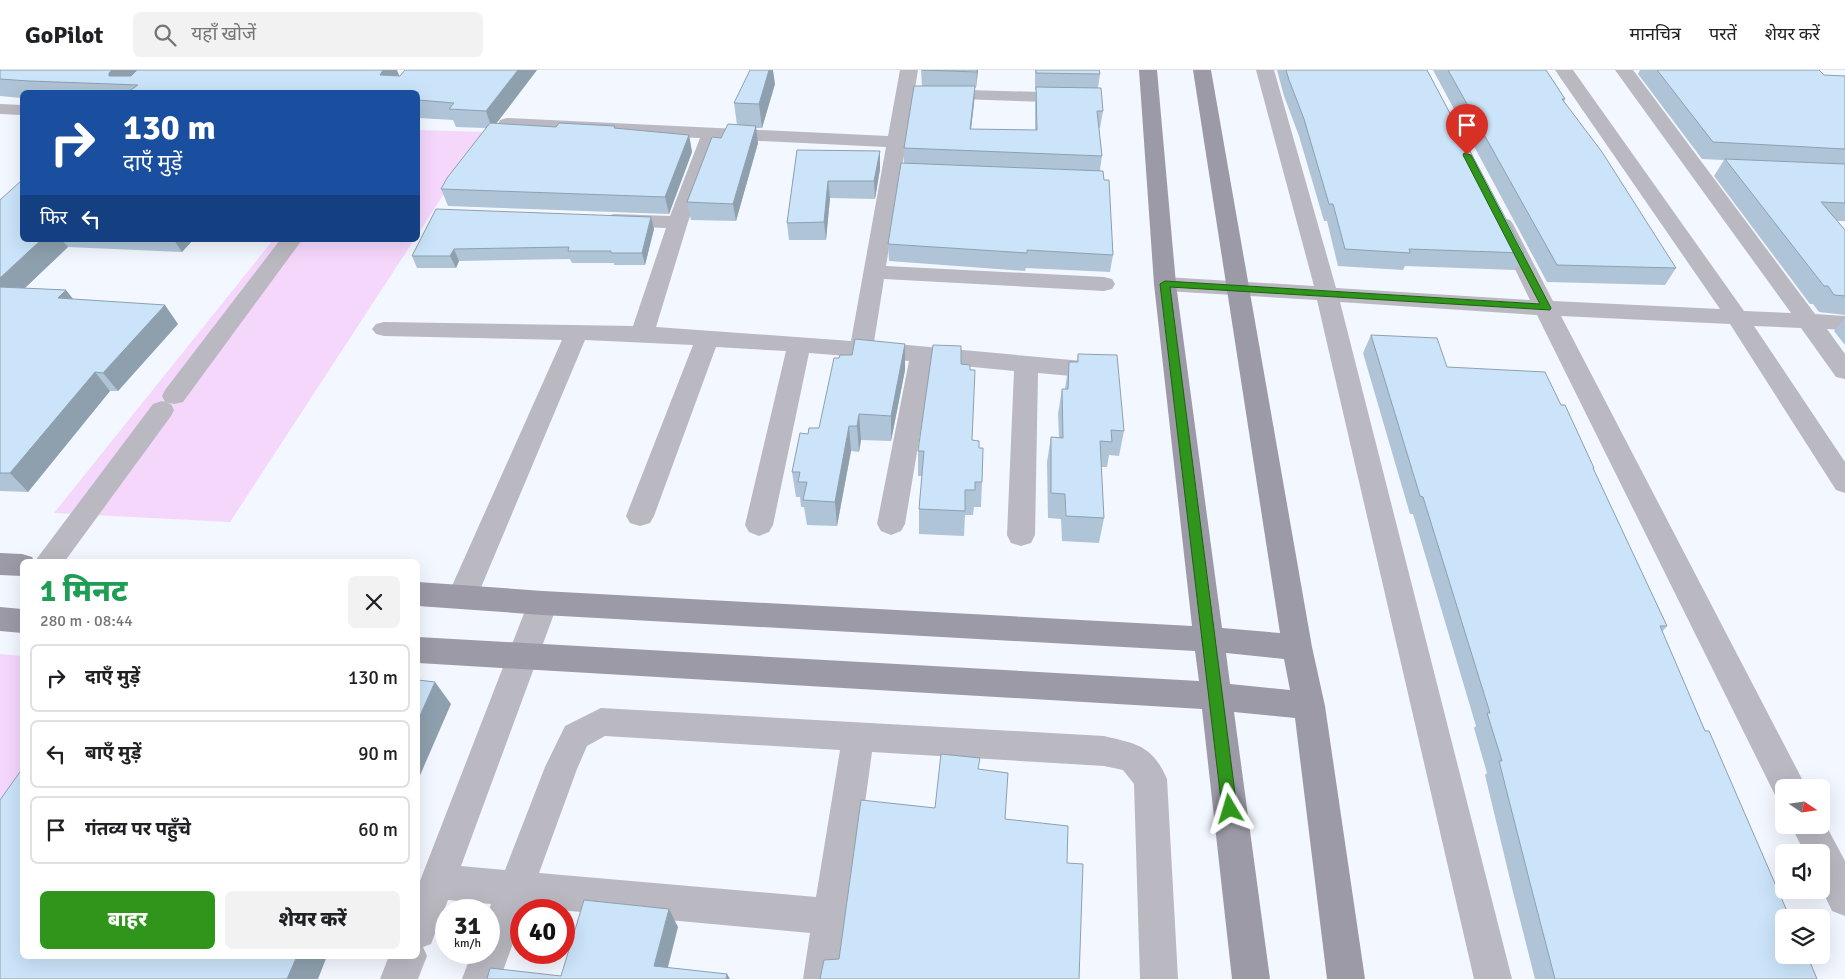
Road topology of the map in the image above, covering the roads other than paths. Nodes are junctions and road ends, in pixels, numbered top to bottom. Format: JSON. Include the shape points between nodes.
{"nodes":[{"id":1,"x":909,"y":70,"type":"edge"},
{"id":2,"x":1148,"y":70,"type":"edge"},
{"id":3,"x":1202,"y":70,"type":"edge"},
{"id":4,"x":1265,"y":70,"type":"edge"},
{"id":5,"x":1564,"y":70,"type":"edge"},
{"id":6,"x":1624,"y":70,"type":"edge"},
{"id":7,"x":904,"y":94,"type":"junction"},
{"id":8,"x":1088,"y":98,"type":"edge"},
{"id":9,"x":0,"y":109,"type":"edge"},
{"id":10,"x":20,"y":110,"type":"edge"},
{"id":11,"x":507,"y":124,"type":"edge"},
{"id":12,"x":711,"y":133,"type":"junction"},
{"id":13,"x":898,"y":142,"type":"junction"},
{"id":14,"x":1492,"y":202,"type":"edge"},
{"id":15,"x":590,"y":219,"type":"edge"},
{"id":16,"x":678,"y":222,"type":"junction"},
{"id":17,"x":289,"y":242,"type":"edge"},
{"id":18,"x":874,"y":272,"type":"junction"},
{"id":19,"x":1104,"y":284,"type":"dead end"},
{"id":20,"x":1165,"y":284,"type":"junction"},
{"id":21,"x":1237,"y":286,"type":"junction"},
{"id":22,"x":1327,"y":295,"type":"junction"},
{"id":23,"x":1547,"y":308,"type":"junction"},
{"id":24,"x":1738,"y":317,"type":"junction"},
{"id":25,"x":1808,"y":321,"type":"junction"},
{"id":26,"x":1845,"y":323,"type":"edge"},
{"id":27,"x":384,"y":329,"type":"dead end"},
{"id":28,"x":576,"y":334,"type":"junction"},
{"id":29,"x":642,"y":334,"type":"junction"},
{"id":30,"x":707,"y":338,"type":"junction"},
{"id":31,"x":799,"y":344,"type":"junction"},
{"id":32,"x":861,"y":349,"type":"junction"},
{"id":33,"x":922,"y":354,"type":"junction"},
{"id":34,"x":1026,"y":364,"type":"junction"},
{"id":35,"x":1845,"y":371,"type":"edge"},
{"id":36,"x":1107,"y":372,"type":"edge"},
{"id":37,"x":1845,"y":483,"type":"edge"},
{"id":38,"x":640,"y":516,"type":"dead end"},
{"id":39,"x":891,"y":524,"type":"dead end"},
{"id":40,"x":759,"y":525,"type":"dead end"},
{"id":41,"x":1021,"y":536,"type":"dead end"},
{"id":42,"x":51,"y":559,"type":"edge"},
{"id":43,"x":0,"y":564,"type":"edge"},
{"id":44,"x":20,"y":565,"type":"edge"},
{"id":45,"x":420,"y":594,"type":"edge"},
{"id":46,"x":462,"y":597,"type":"junction"},
{"id":47,"x":543,"y":603,"type":"junction"},
{"id":48,"x":0,"y":619,"type":"edge"},
{"id":49,"x":20,"y":620,"type":"edge"},
{"id":50,"x":1208,"y":639,"type":"junction"},
{"id":51,"x":1297,"y":647,"type":"junction"},
{"id":52,"x":420,"y":650,"type":"edge"},
{"id":53,"x":522,"y":658,"type":"junction"},
{"id":54,"x":1215,"y":696,"type":"junction"},
{"id":55,"x":1309,"y":706,"type":"junction"},
{"id":56,"x":858,"y":737,"type":"junction"},
{"id":57,"x":1784,"y":779,"type":"edge"},
{"id":58,"x":1813,"y":834,"type":"edge"},
{"id":59,"x":437,"y":881,"type":"junction"},
{"id":60,"x":515,"y":888,"type":"junction"},
{"id":61,"x":1845,"y":898,"type":"edge"},
{"id":62,"x":832,"y":917,"type":"junction"},
{"id":63,"x":420,"y":927,"type":"edge"},
{"id":64,"x":407,"y":959,"type":"edge"},
{"id":65,"x":399,"y":979,"type":"edge"},
{"id":66,"x":481,"y":979,"type":"edge"},
{"id":67,"x":822,"y":979,"type":"edge"},
{"id":68,"x":1160,"y":979,"type":"edge"},
{"id":69,"x":1251,"y":979,"type":"edge"},
{"id":70,"x":1346,"y":979,"type":"edge"},
{"id":71,"x":1493,"y":979,"type":"edge"}],
"edges":[{"from":1,"to":7,"type":"street"},
{"from":2,"to":20,"type":"street"},
{"from":3,"to":21,"type":"street"},
{"from":4,"to":22,"type":"street"},
{"from":5,"to":24,"type":"street"},
{"from":6,"to":25,"type":"street","via":[[1705,168]]},
{"from":7,"to":8,"type":"street"},
{"from":7,"to":13,"type":"street"},
{"from":9,"to":10,"type":"street"},
{"from":11,"to":12,"type":"street"},
{"from":12,"to":13,"type":"street"},
{"from":12,"to":16,"type":"street"},
{"from":13,"to":18,"type":"street","via":[[901,172]]},
{"from":14,"to":23,"type":"street"},
{"from":15,"to":16,"type":"street"},
{"from":16,"to":29,"type":"street"},
{"from":17,"to":42,"type":"street"},
{"from":18,"to":19,"type":"street"},
{"from":18,"to":32,"type":"street"},
{"from":20,"to":21,"type":"street"},
{"from":20,"to":50,"type":"street"},
{"from":21,"to":22,"type":"street"},
{"from":21,"to":51,"type":"street"},
{"from":22,"to":23,"type":"street"},
{"from":22,"to":71,"type":"street"},
{"from":23,"to":24,"type":"street"},
{"from":23,"to":57,"type":"street"},
{"from":24,"to":25,"type":"street"},
{"from":24,"to":37,"type":"street"},
{"from":25,"to":26,"type":"street"},
{"from":25,"to":35,"type":"street"},
{"from":27,"to":28,"type":"street"},
{"from":28,"to":29,"type":"street"},
{"from":28,"to":46,"type":"street"},
{"from":29,"to":30,"type":"street"},
{"from":30,"to":31,"type":"street"},
{"from":30,"to":38,"type":"street"},
{"from":31,"to":32,"type":"street"},
{"from":31,"to":40,"type":"street"},
{"from":32,"to":33,"type":"street"},
{"from":33,"to":34,"type":"street"},
{"from":33,"to":39,"type":"street"},
{"from":34,"to":36,"type":"street"},
{"from":34,"to":41,"type":"street"},
{"from":43,"to":44,"type":"street"},
{"from":45,"to":46,"type":"street"},
{"from":46,"to":47,"type":"street"},
{"from":47,"to":50,"type":"street"},
{"from":47,"to":53,"type":"street"},
{"from":48,"to":49,"type":"street"},
{"from":50,"to":51,"type":"street"},
{"from":50,"to":54,"type":"street"},
{"from":51,"to":55,"type":"street"},
{"from":52,"to":53,"type":"street"},
{"from":53,"to":54,"type":"street"},
{"from":53,"to":59,"type":"street"},
{"from":54,"to":55,"type":"street"},
{"from":54,"to":69,"type":"street"},
{"from":55,"to":70,"type":"street"},
{"from":56,"to":60,"type":"street","via":[[601,722],[576,736],[561,766]]},
{"from":56,"to":62,"type":"street"},
{"from":56,"to":68,"type":"street","via":[[1104,750],[1133,758],[1150,779]]},
{"from":58,"to":61,"type":"street"},
{"from":59,"to":60,"type":"street"},
{"from":59,"to":63,"type":"street"},
{"from":60,"to":62,"type":"street"},
{"from":60,"to":66,"type":"street"},
{"from":62,"to":67,"type":"street"},
{"from":64,"to":65,"type":"street"}]}
